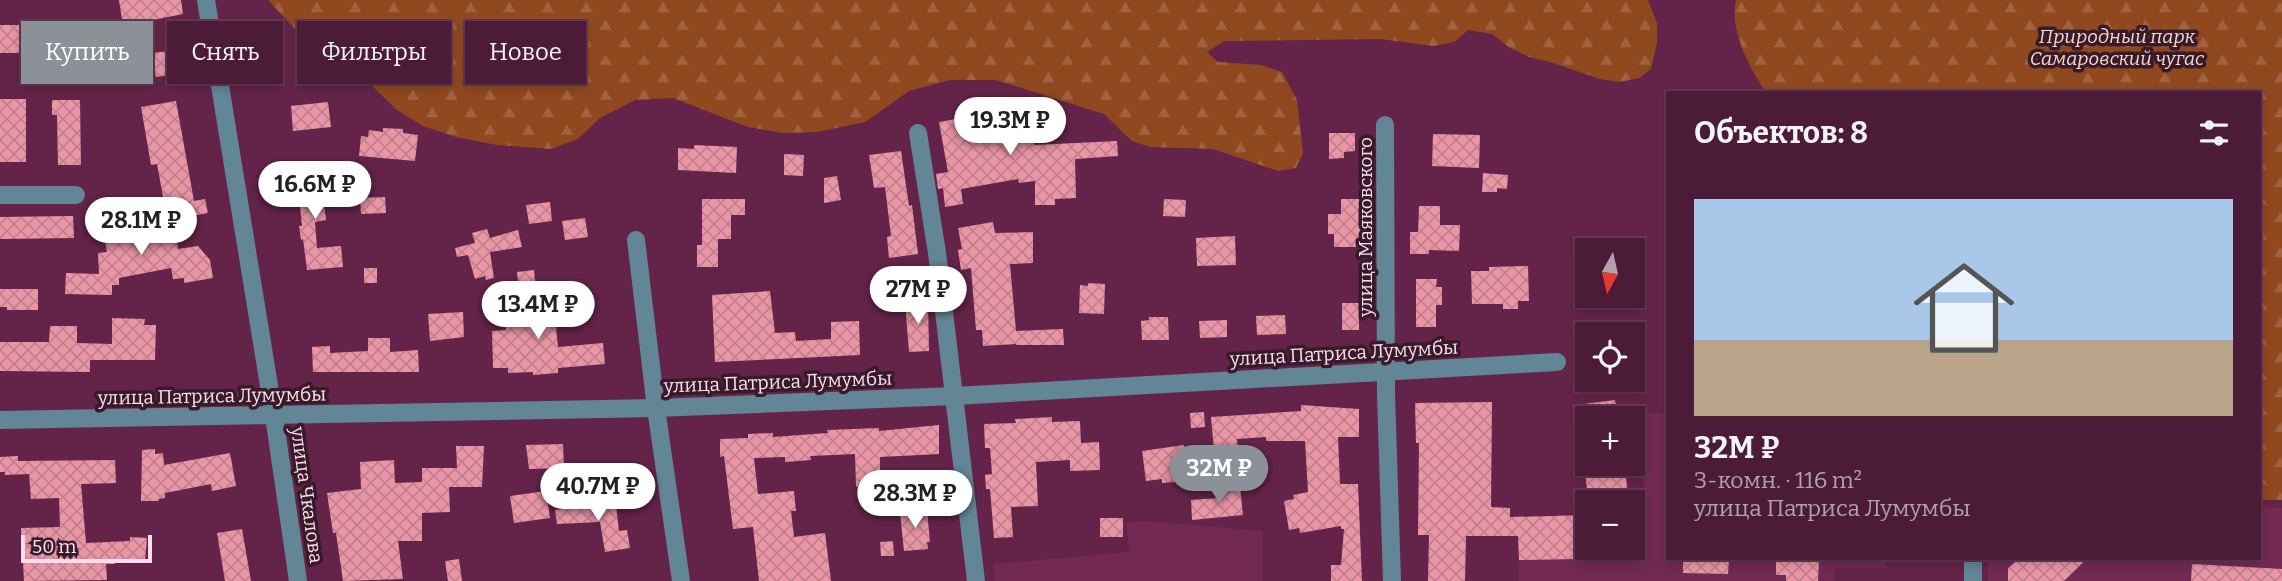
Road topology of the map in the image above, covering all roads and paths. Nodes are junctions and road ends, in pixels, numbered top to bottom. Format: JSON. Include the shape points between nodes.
{"nodes":[{"id":1,"x":206,"y":0,"type":"edge"},
{"id":2,"x":1385,"y":125,"type":"dead end"},
{"id":3,"x":918,"y":133,"type":"dead end"},
{"id":4,"x":0,"y":195,"type":"edge"},
{"id":5,"x":76,"y":195,"type":"dead end"},
{"id":6,"x":636,"y":240,"type":"dead end"},
{"id":7,"x":1557,"y":362,"type":"dead end"},
{"id":8,"x":1386,"y":371,"type":"junction"},
{"id":9,"x":954,"y":396,"type":"junction"},
{"id":10,"x":656,"y":408,"type":"junction"},
{"id":11,"x":274,"y":416,"type":"junction"},
{"id":12,"x":0,"y":420,"type":"edge"},
{"id":13,"x":1973,"y":560,"type":"edge"},
{"id":14,"x":298,"y":581,"type":"edge"},
{"id":15,"x":681,"y":581,"type":"edge"},
{"id":16,"x":976,"y":581,"type":"edge"},
{"id":17,"x":1392,"y":581,"type":"edge"},
{"id":18,"x":1973,"y":581,"type":"edge"}],
"edges":[{"from":1,"to":11,"type":"street","name":"улица Чкалова"},
{"from":2,"to":8,"type":"street","name":"улица Маяковского"},
{"from":3,"to":9,"type":"street"},
{"from":4,"to":5,"type":"street"},
{"from":6,"to":10,"type":"street"},
{"from":7,"to":8,"type":"street","name":"улица Патриса Лумумбы"},
{"from":8,"to":9,"type":"street","name":"улица Патриса Лумумбы"},
{"from":8,"to":17,"type":"street","name":"улица Маяковского"},
{"from":9,"to":10,"type":"street","name":"улица Патриса Лумумбы"},
{"from":9,"to":16,"type":"street"},
{"from":10,"to":11,"type":"street","name":"улица Патриса Лумумбы"},
{"from":10,"to":15,"type":"street"},
{"from":11,"to":12,"type":"street","name":"улица Патриса Лумумбы"},
{"from":11,"to":14,"type":"street","name":"улица Чкалова"},
{"from":13,"to":18,"type":"street"}]}
